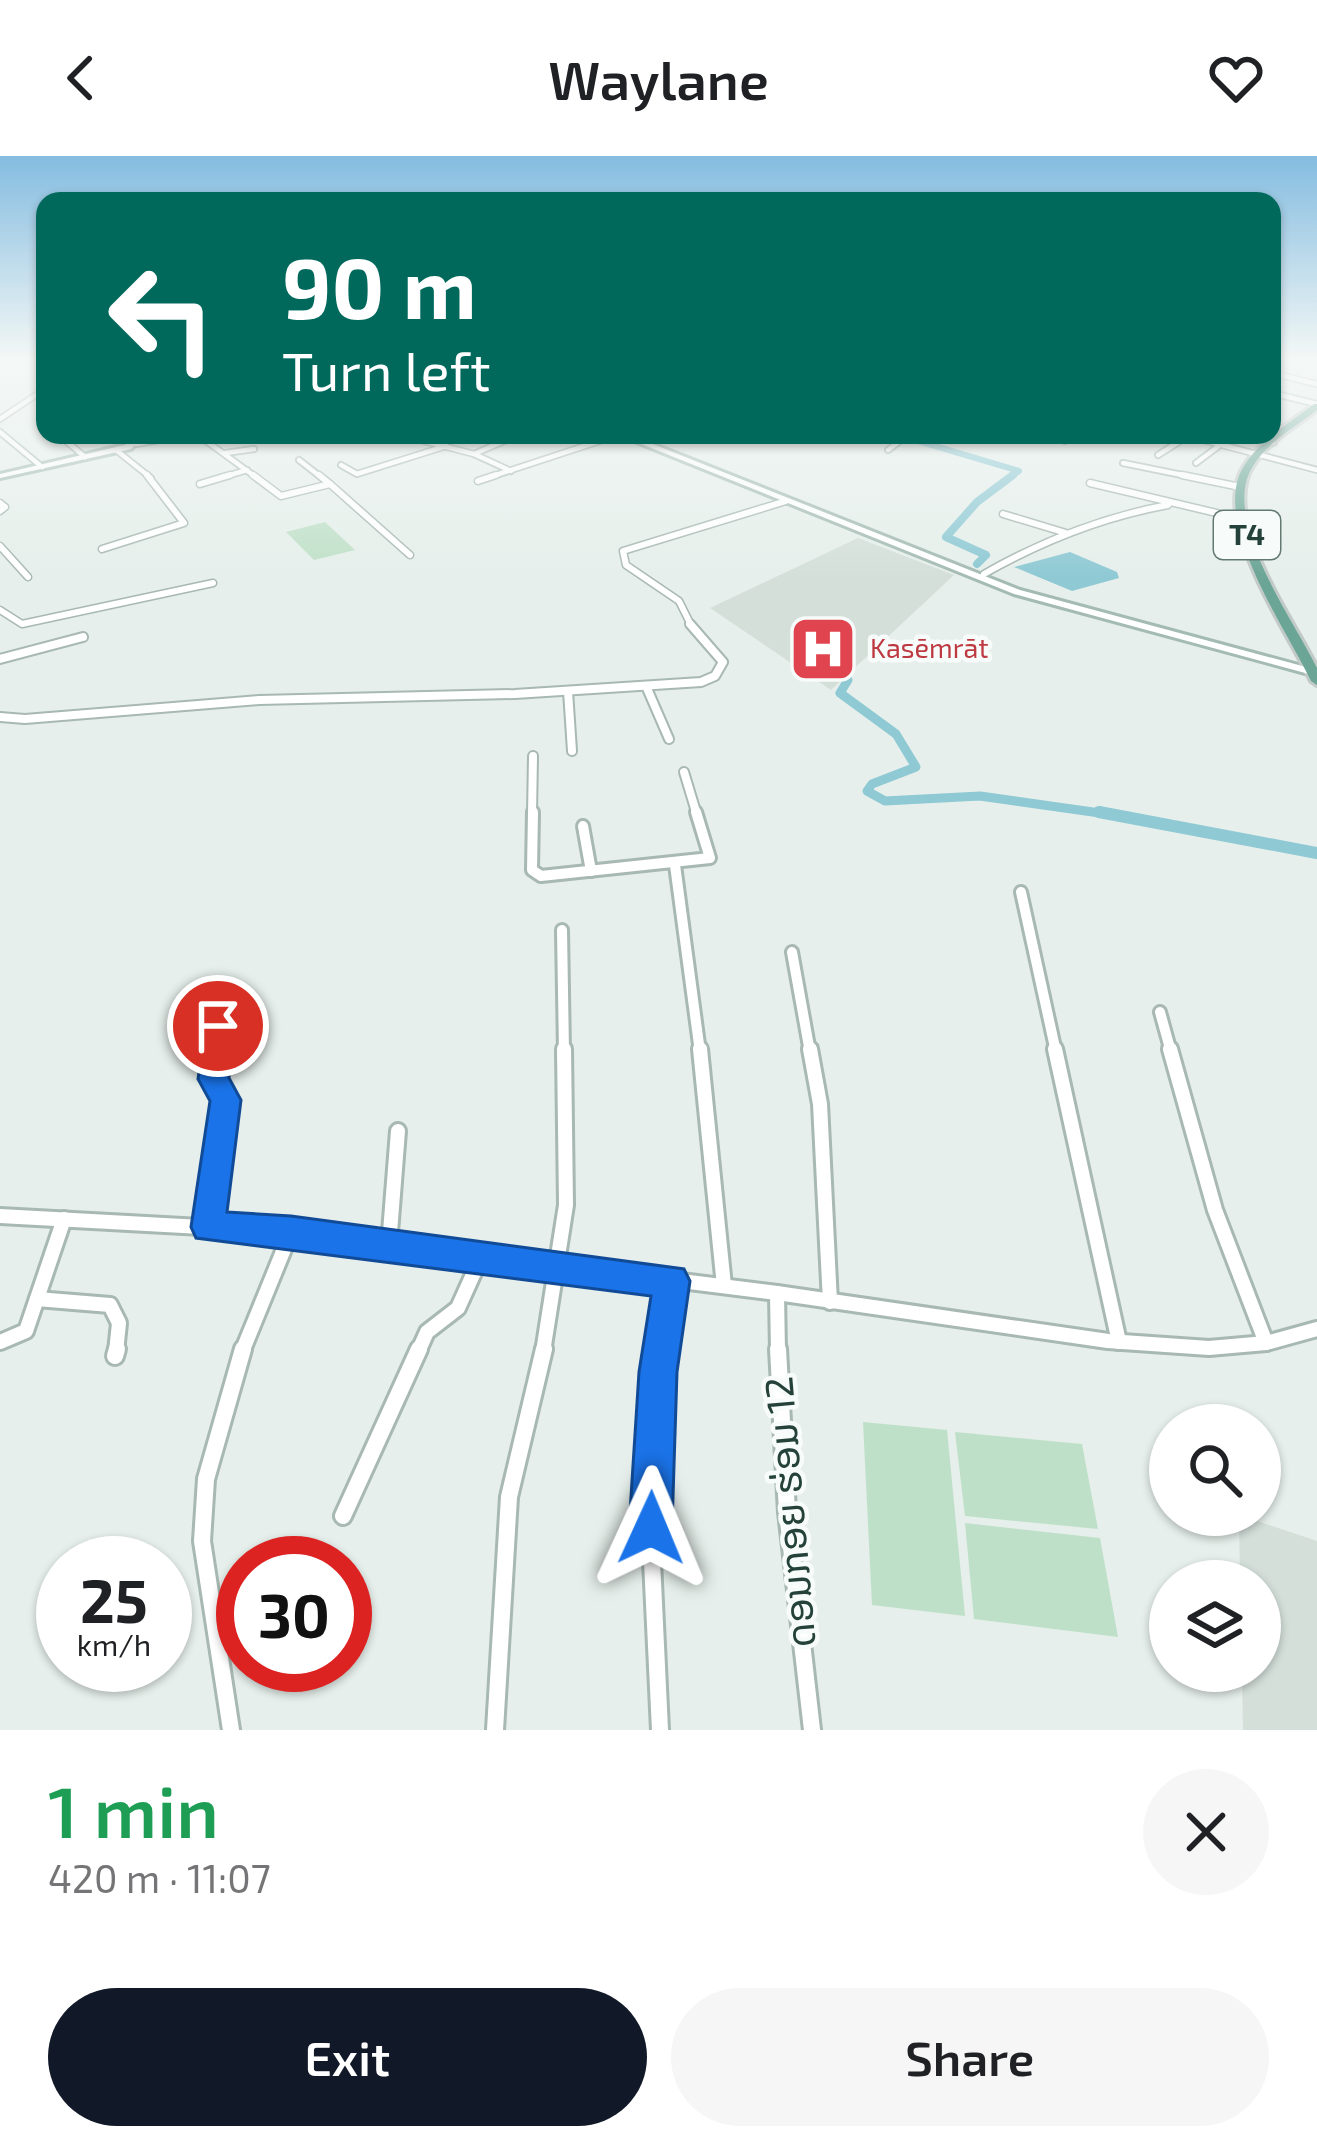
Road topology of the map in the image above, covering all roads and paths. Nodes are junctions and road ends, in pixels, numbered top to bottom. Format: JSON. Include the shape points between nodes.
{"nodes":[{"id":1,"x":0,"y":432,"type":"edge"},
{"id":2,"x":69,"y":444,"type":"edge"},
{"id":3,"x":128,"y":444,"type":"edge"},
{"id":4,"x":212,"y":444,"type":"edge"},
{"id":5,"x":440,"y":444,"type":"edge"},
{"id":6,"x":497,"y":444,"type":"edge"},
{"id":7,"x":593,"y":444,"type":"edge"},
{"id":8,"x":643,"y":444,"type":"edge"},
{"id":9,"x":659,"y":444,"type":"edge"},
{"id":10,"x":896,"y":444,"type":"edge"},
{"id":11,"x":1174,"y":444,"type":"edge"},
{"id":12,"x":1216,"y":444,"type":"edge"},
{"id":13,"x":1269,"y":444,"type":"edge"},
{"id":14,"x":1220,"y":445,"type":"junction"},
{"id":15,"x":446,"y":446,"type":"junction"},
{"id":16,"x":254,"y":449,"type":"dead end"},
{"id":17,"x":116,"y":450,"type":"junction"},
{"id":18,"x":888,"y":450,"type":"dead end"},
{"id":19,"x":225,"y":453,"type":"junction"},
{"id":20,"x":474,"y":454,"type":"junction"},
{"id":21,"x":1158,"y":455,"type":"dead end"},
{"id":22,"x":1258,"y":455,"type":"junction"},
{"id":23,"x":85,"y":458,"type":"junction"},
{"id":24,"x":299,"y":460,"type":"dead end"},
{"id":25,"x":1123,"y":463,"type":"dead end"},
{"id":26,"x":1196,"y":463,"type":"dead end"},
{"id":27,"x":341,"y":465,"type":"dead end"},
{"id":28,"x":42,"y":466,"type":"junction"},
{"id":29,"x":247,"y":470,"type":"junction"},
{"id":30,"x":1317,"y":470,"type":"edge"},
{"id":31,"x":511,"y":471,"type":"junction"},
{"id":32,"x":0,"y":476,"type":"edge"},
{"id":33,"x":478,"y":481,"type":"dead end"},
{"id":34,"x":1090,"y":483,"type":"dead end"},
{"id":35,"x":200,"y":484,"type":"dead end"},
{"id":36,"x":329,"y":484,"type":"junction"},
{"id":37,"x":1240,"y":487,"type":"junction"},
{"id":38,"x":786,"y":501,"type":"junction"},
{"id":39,"x":1168,"y":506,"type":"junction"},
{"id":40,"x":1003,"y":514,"type":"dead end"},
{"id":41,"x":1242,"y":519,"type":"junction"},
{"id":42,"x":1070,"y":534,"type":"junction"},
{"id":43,"x":883,"y":537,"type":"junction"},
{"id":44,"x":0,"y":546,"type":"edge"},
{"id":45,"x":102,"y":549,"type":"dead end"},
{"id":46,"x":410,"y":555,"type":"dead end"},
{"id":47,"x":984,"y":574,"type":"junction"},
{"id":48,"x":28,"y":578,"type":"dead end"},
{"id":49,"x":212,"y":583,"type":"dead end"},
{"id":50,"x":0,"y":610,"type":"edge"},
{"id":51,"x":82,"y":637,"type":"dead end"},
{"id":52,"x":0,"y":659,"type":"edge"},
{"id":53,"x":1315,"y":671,"type":"edge"},
{"id":54,"x":646,"y":686,"type":"junction"},
{"id":55,"x":568,"y":691,"type":"junction"},
{"id":56,"x":0,"y":717,"type":"edge"},
{"id":57,"x":670,"y":739,"type":"dead end"},
{"id":58,"x":572,"y":751,"type":"dead end"},
{"id":59,"x":533,"y":756,"type":"dead end"},
{"id":60,"x":684,"y":772,"type":"dead end"},
{"id":61,"x":583,"y":826,"type":"dead end"},
{"id":62,"x":674,"y":865,"type":"junction"},
{"id":63,"x":591,"y":872,"type":"junction"},
{"id":64,"x":1021,"y":892,"type":"dead end"},
{"id":65,"x":562,"y":930,"type":"dead end"},
{"id":66,"x":792,"y":952,"type":"dead end"},
{"id":67,"x":1160,"y":1012,"type":"dead end"},
{"id":68,"x":218,"y":1026,"type":"dead end"},
{"id":69,"x":398,"y":1131,"type":"dead end"},
{"id":70,"x":0,"y":1216,"type":"edge"},
{"id":71,"x":64,"y":1219,"type":"junction"},
{"id":72,"x":208,"y":1227,"type":"junction"},
{"id":73,"x":291,"y":1232,"type":"junction"},
{"id":74,"x":389,"y":1245,"type":"junction"},
{"id":75,"x":481,"y":1257,"type":"junction"},
{"id":76,"x":560,"y":1266,"type":"junction"},
{"id":77,"x":671,"y":1281,"type":"junction"},
{"id":78,"x":724,"y":1286,"type":"junction"},
{"id":79,"x":777,"y":1293,"type":"junction"},
{"id":80,"x":37,"y":1300,"type":"junction"},
{"id":81,"x":830,"y":1302,"type":"junction"},
{"id":82,"x":1317,"y":1329,"type":"edge"},
{"id":83,"x":0,"y":1342,"type":"edge"},
{"id":84,"x":1119,"y":1342,"type":"junction"},
{"id":85,"x":1266,"y":1343,"type":"junction"},
{"id":86,"x":115,"y":1357,"type":"dead end"},
{"id":87,"x":343,"y":1516,"type":"dead end"},
{"id":88,"x":231,"y":1730,"type":"edge"},
{"id":89,"x":495,"y":1730,"type":"edge"},
{"id":90,"x":660,"y":1730,"type":"edge"},
{"id":91,"x":812,"y":1730,"type":"edge"}],
"edges":[{"from":1,"to":28,"type":"street"},
{"from":2,"to":23,"type":"street"},
{"from":3,"to":17,"type":"street"},
{"from":4,"to":19,"type":"street"},
{"from":5,"to":15,"type":"street"},
{"from":6,"to":20,"type":"street"},
{"from":7,"to":31,"type":"street"},
{"from":8,"to":38,"type":"street"},
{"from":9,"to":43,"type":"street"},
{"from":10,"to":18,"type":"street"},
{"from":11,"to":21,"type":"street"},
{"from":12,"to":14,"type":"street"},
{"from":13,"to":22,"type":"main road","number":"T4"},
{"from":14,"to":22,"type":"street"},
{"from":14,"to":26,"type":"street"},
{"from":15,"to":20,"type":"street"},
{"from":15,"to":27,"type":"street","via":[[357,474]]},
{"from":16,"to":19,"type":"street"},
{"from":17,"to":23,"type":"street"},
{"from":17,"to":45,"type":"street","via":[[158,484],[184,523]]},
{"from":19,"to":29,"type":"street"},
{"from":20,"to":31,"type":"street"},
{"from":22,"to":30,"type":"street"},
{"from":22,"to":37,"type":"main road","number":"T4"},
{"from":23,"to":28,"type":"street"},
{"from":24,"to":36,"type":"street"},
{"from":25,"to":37,"type":"street"},
{"from":28,"to":32,"type":"street"},
{"from":29,"to":35,"type":"street"},
{"from":29,"to":36,"type":"street","via":[[281,496]]},
{"from":31,"to":33,"type":"street"},
{"from":34,"to":39,"type":"street"},
{"from":36,"to":46,"type":"street"},
{"from":37,"to":41,"type":"main road","number":"T4"},
{"from":38,"to":43,"type":"street"},
{"from":38,"to":54,"type":"street","via":[[624,548],[626,565],[679,601],[696,636],[723,662],[709,680]]},
{"from":39,"to":41,"type":"street"},
{"from":39,"to":42,"type":"street","via":[[1119,512]]},
{"from":40,"to":42,"type":"street"},
{"from":41,"to":53,"type":"main road","number":"T4"},
{"from":42,"to":47,"type":"street"},
{"from":43,"to":47,"type":"street"},
{"from":43,"to":53,"type":"street","via":[[1017,592]]},
{"from":44,"to":48,"type":"street"},
{"from":47,"to":53,"type":"street"},
{"from":49,"to":50,"type":"street","via":[[22,624]]},
{"from":51,"to":52,"type":"street"},
{"from":54,"to":55,"type":"street"},
{"from":54,"to":57,"type":"street"},
{"from":55,"to":56,"type":"street"},
{"from":55,"to":58,"type":"street"},
{"from":59,"to":63,"type":"street","via":[[532,870]]},
{"from":60,"to":62,"type":"street","via":[[712,853]]},
{"from":61,"to":63,"type":"street"},
{"from":62,"to":63,"type":"street"},
{"from":62,"to":78,"type":"street"},
{"from":64,"to":84,"type":"street"},
{"from":65,"to":76,"type":"street"},
{"from":66,"to":81,"type":"street","via":[[820,1104]]},
{"from":67,"to":85,"type":"street","via":[[1215,1210]]},
{"from":68,"to":72,"type":"street","via":[[214,1079],[225,1100]]},
{"from":69,"to":74,"type":"street"},
{"from":70,"to":71,"type":"street"},
{"from":71,"to":72,"type":"street"},
{"from":71,"to":80,"type":"street"},
{"from":72,"to":73,"type":"street"},
{"from":73,"to":74,"type":"street"},
{"from":73,"to":88,"type":"street","via":[[250,1323],[206,1479],[202,1541]]},
{"from":74,"to":75,"type":"street"},
{"from":75,"to":76,"type":"street"},
{"from":75,"to":87,"type":"street","via":[[458,1308],[427,1332]]},
{"from":76,"to":77,"type":"street"},
{"from":76,"to":89,"type":"street","via":[[508,1497]]},
{"from":77,"to":78,"type":"street"},
{"from":77,"to":90,"type":"street","via":[[650,1491]]},
{"from":78,"to":79,"type":"street"},
{"from":79,"to":81,"type":"street"},
{"from":79,"to":91,"type":"street","name":"ດອນກອຍ ຮ່ອມ 12","via":[[784,1474]]},
{"from":80,"to":83,"type":"street","via":[[23,1335]]},
{"from":80,"to":86,"type":"street","via":[[110,1305],[121,1330]]},
{"from":81,"to":84,"type":"street"},
{"from":82,"to":85,"type":"street"},
{"from":84,"to":85,"type":"street"}]}
